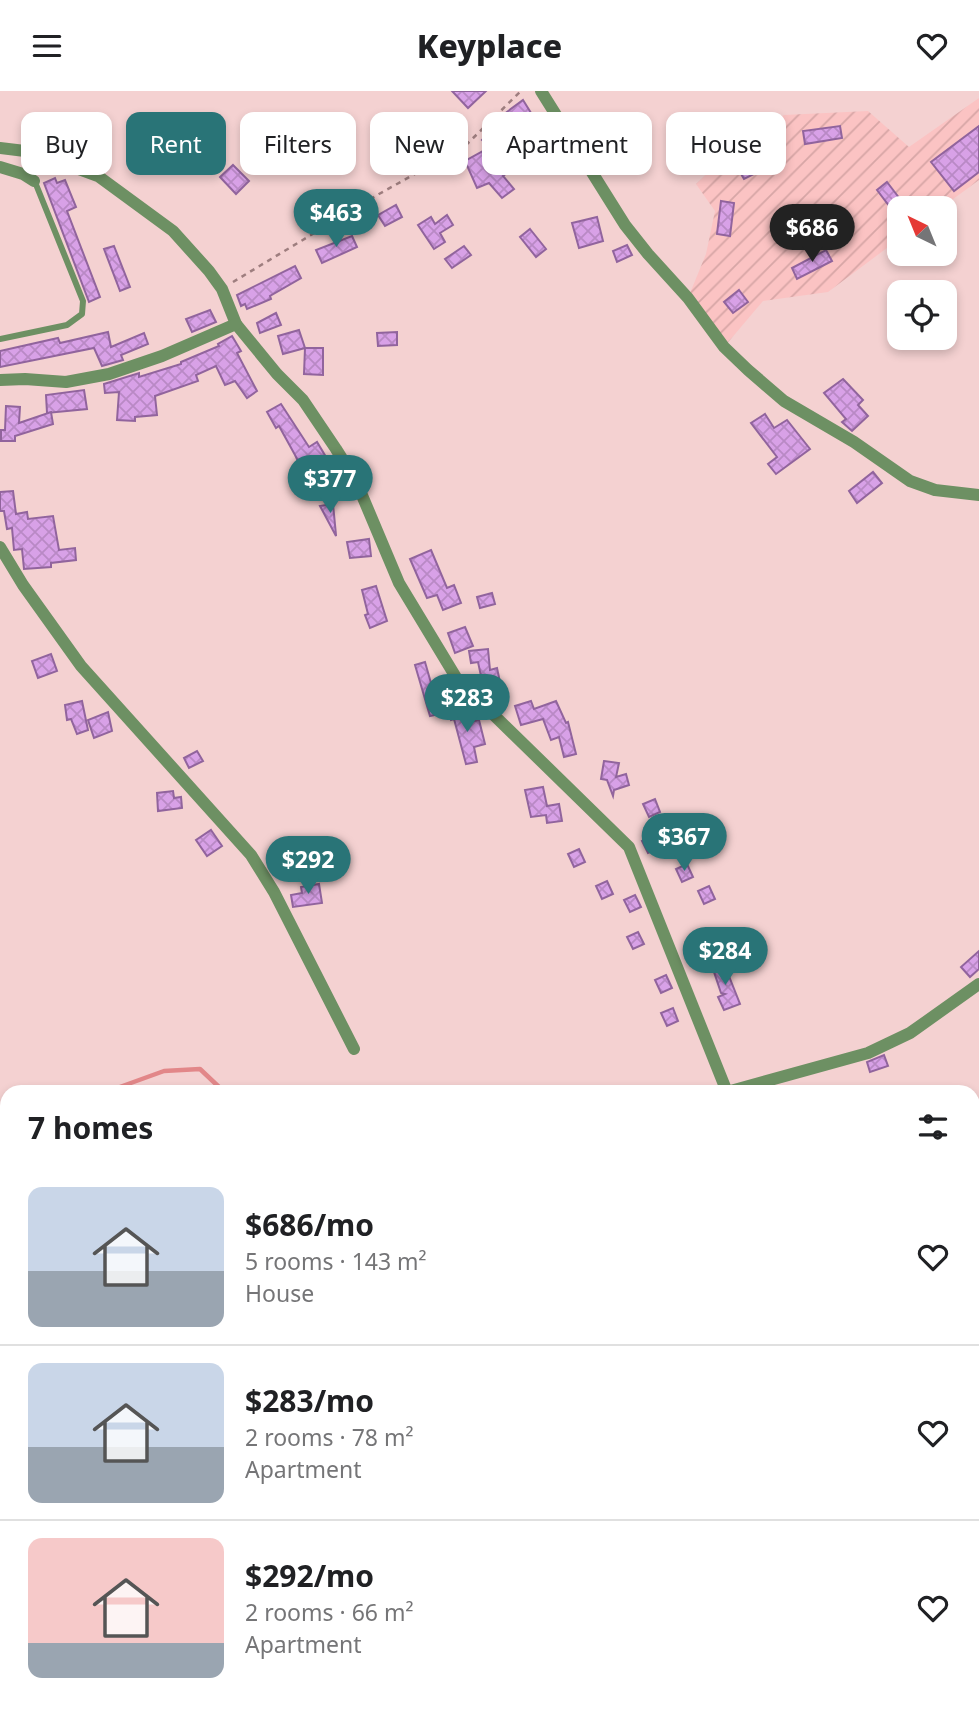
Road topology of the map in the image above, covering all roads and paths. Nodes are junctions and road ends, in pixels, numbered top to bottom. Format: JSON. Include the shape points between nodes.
{"nodes":[{"id":1,"x":521,"y":91,"type":"edge"},
{"id":2,"x":541,"y":91,"type":"edge"},
{"id":3,"x":0,"y":148,"type":"edge"},
{"id":4,"x":0,"y":167,"type":"edge"},
{"id":5,"x":34,"y":181,"type":"joint"},
{"id":6,"x":222,"y":289,"type":"junction"},
{"id":7,"x":236,"y":324,"type":"junction"},
{"id":8,"x":0,"y":339,"type":"edge"},
{"id":9,"x":0,"y":380,"type":"edge"},
{"id":10,"x":979,"y":495,"type":"edge"},
{"id":11,"x":0,"y":547,"type":"edge"},
{"id":12,"x":979,"y":984,"type":"edge"},
{"id":13,"x":354,"y":1049,"type":"dead end"},
{"id":14,"x":724,"y":1085,"type":"edge"},
{"id":15,"x":752,"y":1085,"type":"edge"}],
"edges":[{"from":1,"to":6,"type":"path","via":[[465,146]]},
{"from":2,"to":10,"type":"street","via":[[633,235],[748,370],[784,401],[910,481],[936,490]]},
{"from":3,"to":6,"type":"street","via":[[33,152],[98,176],[173,231]]},
{"from":4,"to":5,"type":"street"},
{"from":5,"to":8,"type":"lane","via":[[83,301],[82,314],[67,325]]},
{"from":6,"to":7,"type":"street"},
{"from":7,"to":9,"type":"street","via":[[109,374],[66,382]]},
{"from":7,"to":14,"type":"street","via":[[303,400],[337,449],[356,481],[399,583],[457,679],[629,847]]},
{"from":11,"to":13,"type":"street","via":[[81,666],[251,855]]},
{"from":12,"to":15,"type":"street","via":[[910,1033],[868,1053]]}]}
